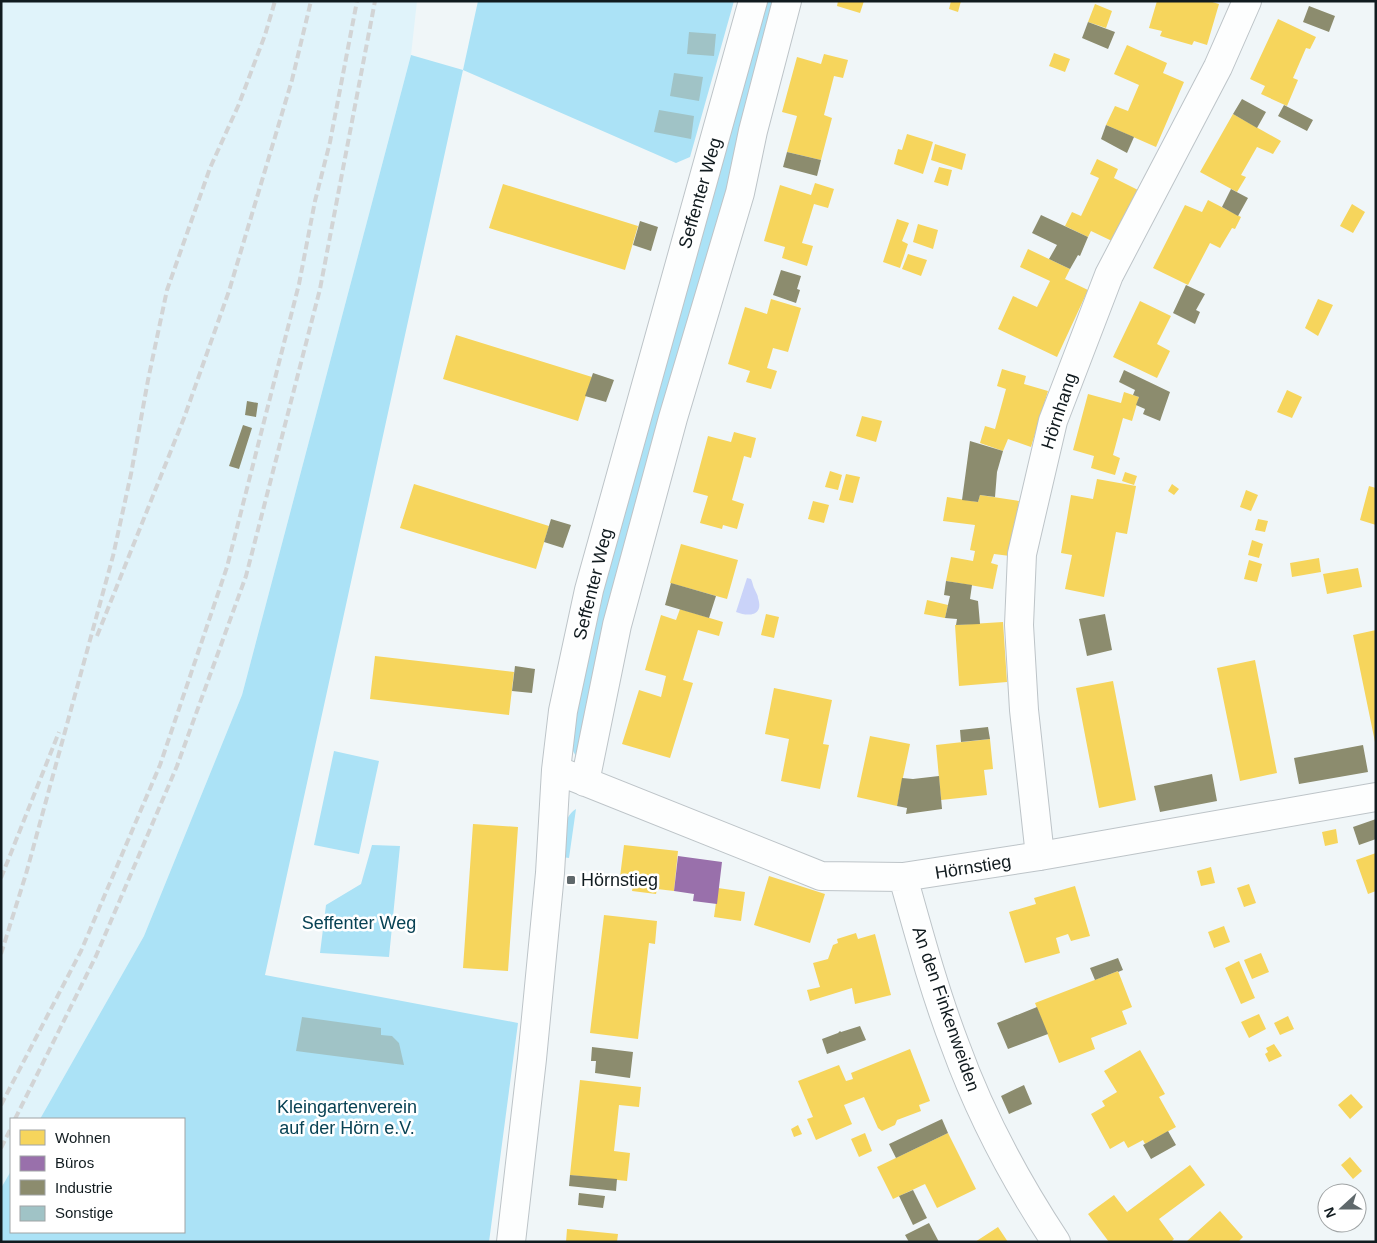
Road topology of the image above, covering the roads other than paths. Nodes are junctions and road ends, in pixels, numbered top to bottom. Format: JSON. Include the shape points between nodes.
{"nodes":[{"id":1,"x":753,"y":1,"type":"edge"},
{"id":2,"x":787,"y":1,"type":"edge"},
{"id":3,"x":1247,"y":1,"type":"edge"},
{"id":4,"x":556,"y":770,"type":"junction"},
{"id":5,"x":584,"y":782,"type":"junction"},
{"id":6,"x":1376,"y":797,"type":"edge"},
{"id":7,"x":1040,"y":856,"type":"junction"},
{"id":8,"x":903,"y":877,"type":"junction"},
{"id":9,"x":511,"y":1242,"type":"edge"},
{"id":10,"x":1056,"y":1242,"type":"edge"}],
"edges":[{"from":1,"to":4,"type":"street","name":"Seffenter Weg","via":[[589,590],[563,711]]},
{"from":2,"to":5,"type":"street","name":"Seffenter Weg","via":[[740,193],[673,418],[617,624]]},
{"from":3,"to":7,"type":"street","name":"Hörnhang","via":[[1218,67],[1109,275],[1053,421],[1022,554],[1019,625],[1024,710]]},
{"from":4,"to":5,"type":"street","name":"Hörnstieg"},
{"from":4,"to":9,"type":"street","name":"Seffenter Weg","via":[[550,872]]},
{"from":5,"to":8,"type":"street","name":"Hörnstieg","via":[[821,876]]},
{"from":6,"to":7,"type":"street","name":"Hörnstieg"},
{"from":7,"to":8,"type":"street","name":"Hörnstieg"},
{"from":8,"to":10,"type":"street","name":"An den Finkenweiden","via":[[955,1047],[991,1131]]}]}
